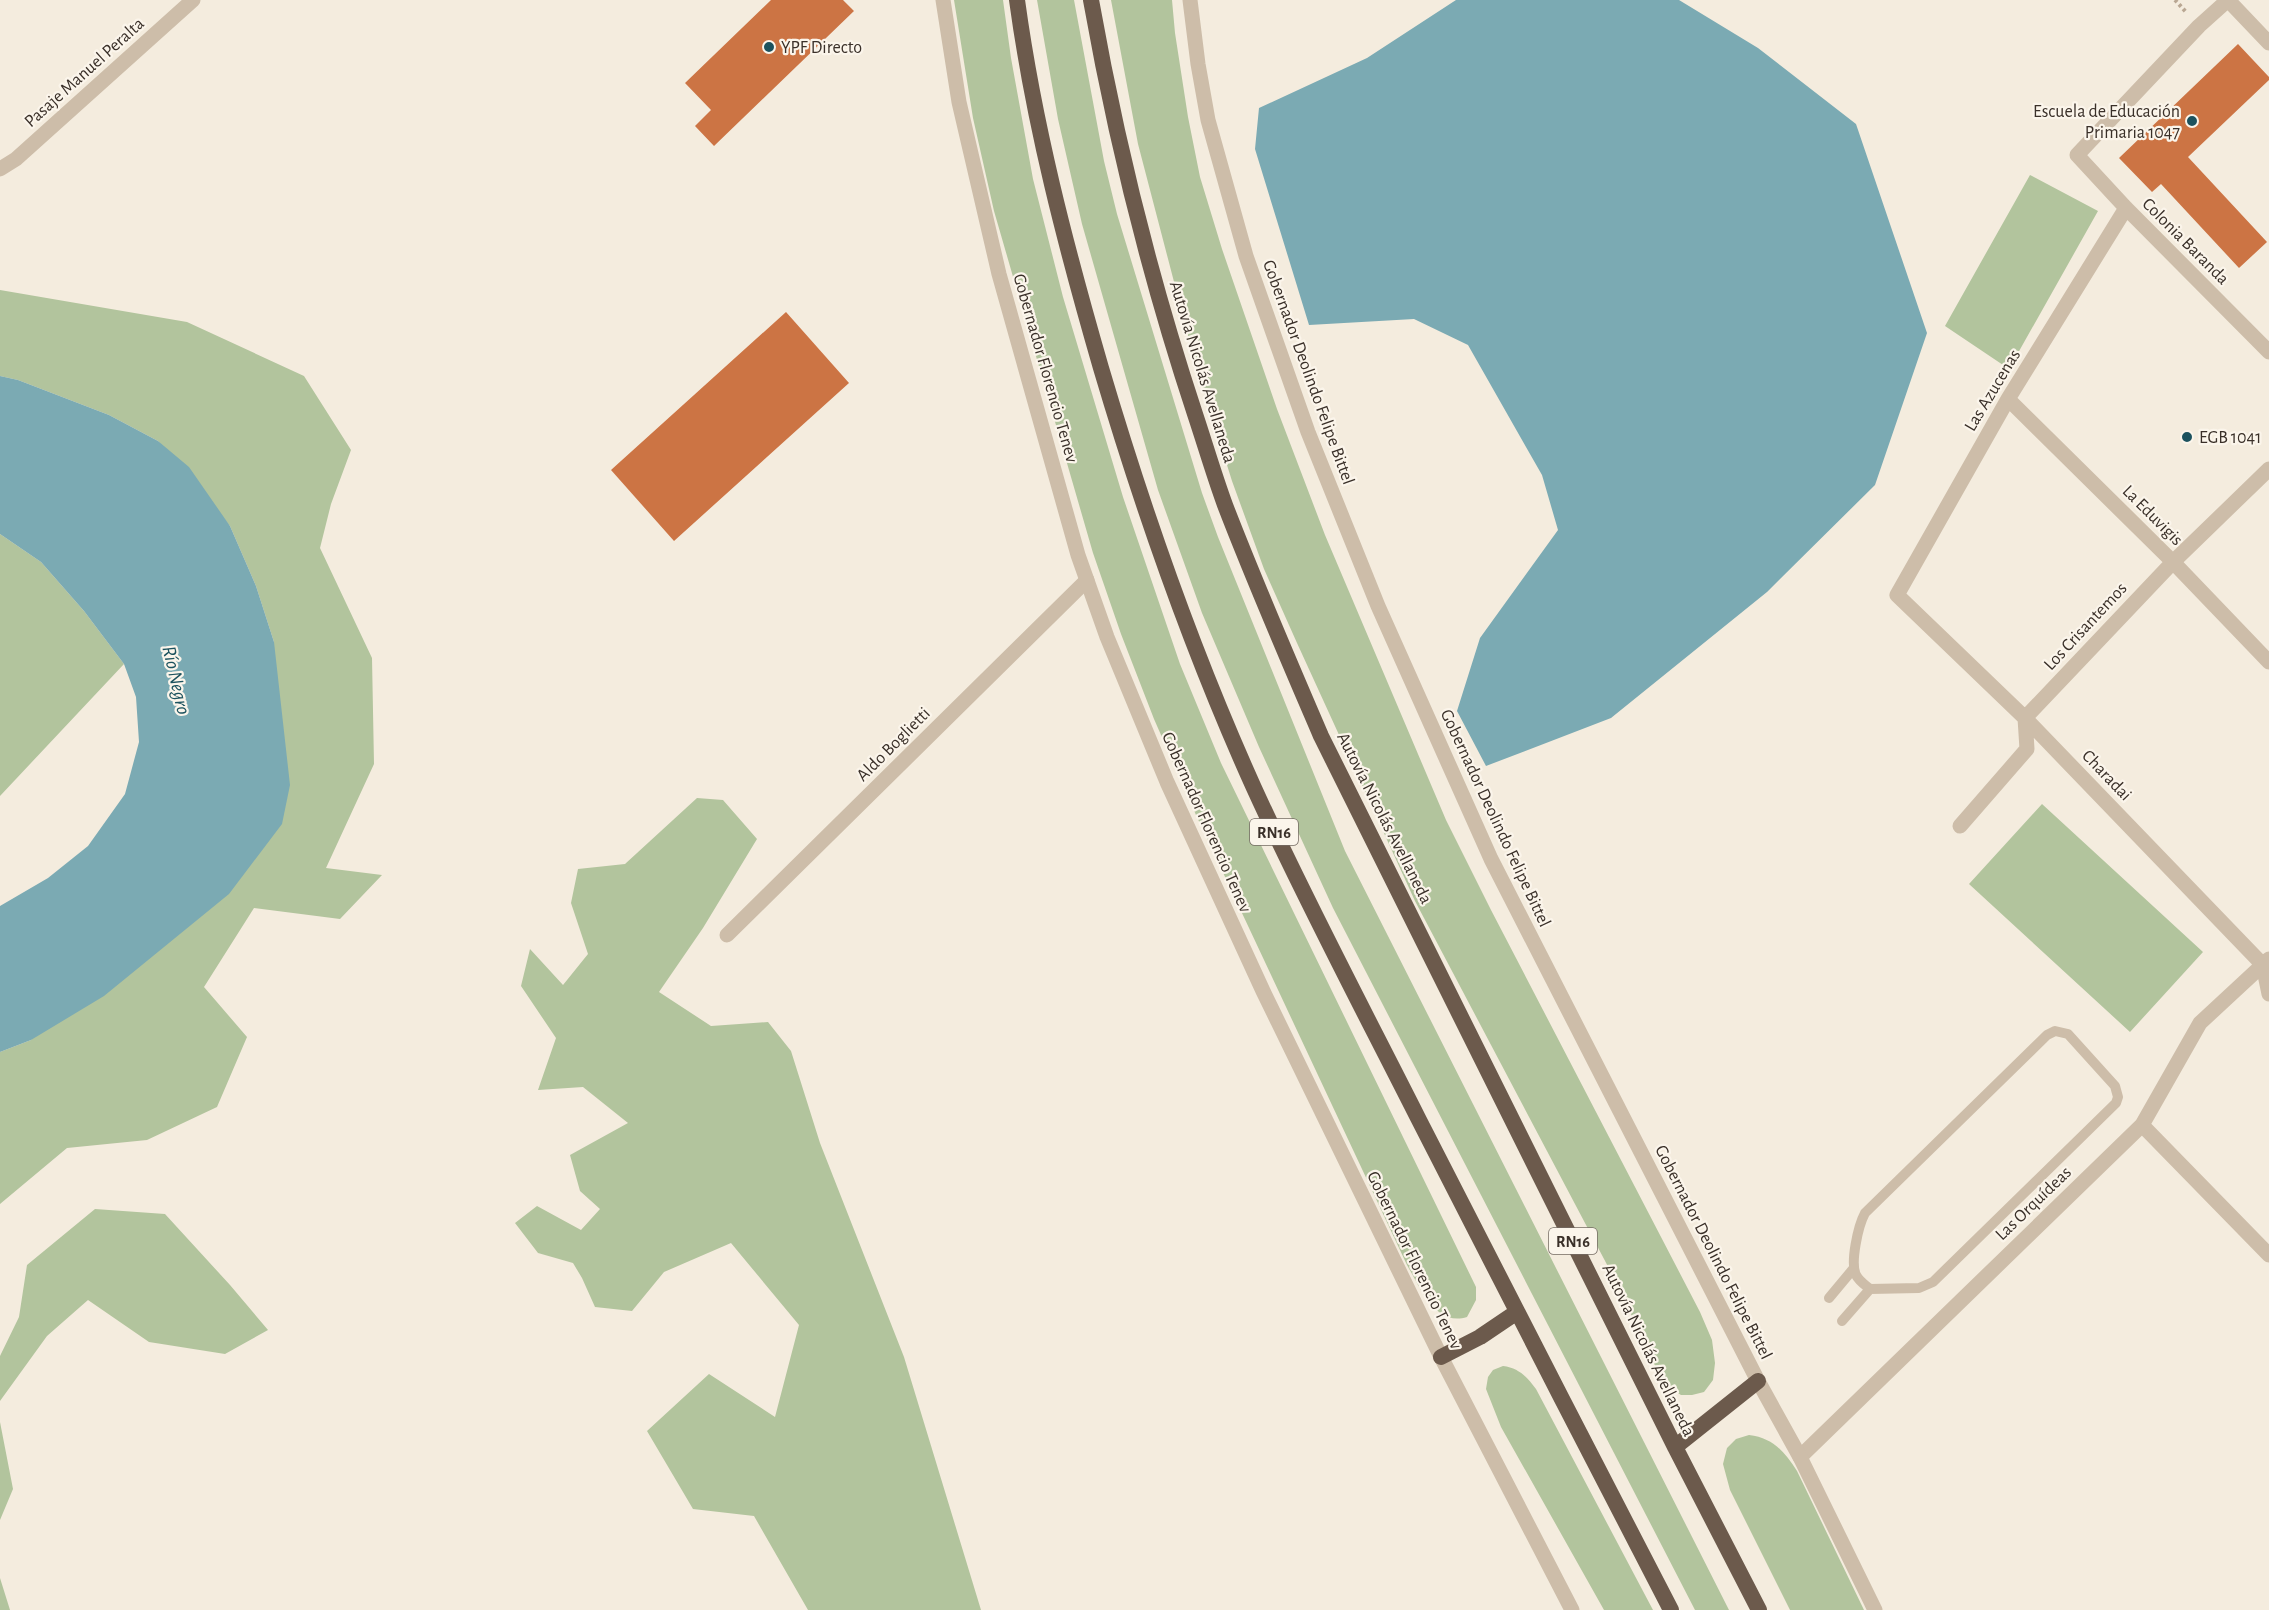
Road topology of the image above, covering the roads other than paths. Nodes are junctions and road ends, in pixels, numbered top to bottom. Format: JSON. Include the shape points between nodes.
{"nodes":[{"id":1,"x":193,"y":0,"type":"edge"},
{"id":2,"x":943,"y":0,"type":"edge"},
{"id":3,"x":1017,"y":0,"type":"edge"},
{"id":4,"x":1090,"y":0,"type":"edge"},
{"id":5,"x":1190,"y":0,"type":"edge"},
{"id":6,"x":2228,"y":0,"type":"edge"},
{"id":7,"x":2269,"y":43,"type":"edge"},
{"id":8,"x":0,"y":170,"type":"edge"},
{"id":9,"x":2126,"y":208,"type":"junction"},
{"id":10,"x":2269,"y":352,"type":"edge"},
{"id":11,"x":2008,"y":399,"type":"junction"},
{"id":12,"x":2269,"y":469,"type":"edge"},
{"id":13,"x":2173,"y":562,"type":"junction"},
{"id":14,"x":1087,"y":580,"type":"junction"},
{"id":15,"x":1897,"y":595,"type":"joint"},
{"id":16,"x":2269,"y":662,"type":"edge"},
{"id":17,"x":2025,"y":718,"type":"junction"},
{"id":18,"x":1959,"y":826,"type":"dead end"},
{"id":19,"x":727,"y":935,"type":"dead end"},
{"id":20,"x":2266,"y":962,"type":"edge"},
{"id":21,"x":2269,"y":994,"type":"edge"},
{"id":22,"x":2142,"y":1125,"type":"junction"},
{"id":23,"x":2269,"y":1255,"type":"edge"},
{"id":24,"x":1854,"y":1268,"type":"junction"},
{"id":25,"x":1870,"y":1289,"type":"junction"},
{"id":26,"x":1828,"y":1298,"type":"dead end"},
{"id":27,"x":1517,"y":1312,"type":"junction"},
{"id":28,"x":1842,"y":1321,"type":"dead end"},
{"id":29,"x":1441,"y":1357,"type":"junction"},
{"id":30,"x":1758,"y":1382,"type":"junction"},
{"id":31,"x":1675,"y":1447,"type":"junction"},
{"id":32,"x":1800,"y":1457,"type":"junction"},
{"id":33,"x":1572,"y":1610,"type":"edge"},
{"id":34,"x":1671,"y":1610,"type":"edge"},
{"id":35,"x":1759,"y":1610,"type":"edge"},
{"id":36,"x":1875,"y":1610,"type":"edge"}],
"edges":[{"from":1,"to":8,"type":"street","name":"Pasaje Manuel Peralta"},
{"from":2,"to":14,"type":"street","name":"Gobernador Florencio Tenev","via":[[959,102],[994,253]]},
{"from":3,"to":27,"type":"highway","number":"RN16","via":[[1037,120],[1083,307],[1135,480],[1194,642],[1274,832]]},
{"from":4,"to":31,"type":"highway","name":"Autovía Nicolás Avellaneda","number":"RN16","via":[[1130,192],[1157,293],[1224,502],[1269,615],[1326,746]]},
{"from":5,"to":30,"type":"street","name":"Gobernador Deolindo Felipe Bittel","via":[[1208,120],[1246,256],[1308,432],[1374,596],[1491,859]]},
{"from":6,"to":7,"type":"street"},
{"from":6,"to":9,"type":"street","name":"Colonia Baranda","via":[[2077,155]]},
{"from":9,"to":10,"type":"street","name":"Colonia Baranda"},
{"from":9,"to":11,"type":"street","name":"Las Azucenas"},
{"from":11,"to":13,"type":"street","name":"La Eduvigis"},
{"from":11,"to":15,"type":"street","name":"Las Azucenas"},
{"from":12,"to":13,"type":"street","name":"Los Crisantemos"},
{"from":13,"to":16,"type":"street","name":"La Eduvigis"},
{"from":13,"to":17,"type":"street","name":"Los Crisantemos"},
{"from":14,"to":19,"type":"street","name":"Aldo Boglietti"},
{"from":14,"to":29,"type":"street","name":"Gobernador Florencio Tenev","via":[[1137,713],[1225,909]]},
{"from":15,"to":17,"type":"street","name":"Charadai"},
{"from":17,"to":18,"type":"street","via":[[2027,749]]},
{"from":17,"to":20,"type":"street","name":"Charadai"},
{"from":20,"to":21,"type":"street"},
{"from":20,"to":22,"type":"street","name":"Las Orquídeas","via":[[2200,1023]]},
{"from":22,"to":23,"type":"street"},
{"from":22,"to":32,"type":"street","name":"Las Orquídeas"},
{"from":24,"to":25,"type":"lane"},
{"from":24,"to":25,"type":"lane","via":[[1860,1222],[1870,1207],[2047,1035],[2055,1031],[2068,1034],[2115,1086],[2118,1097],[2113,1106],[1933,1282],[1919,1288]]},
{"from":24,"to":26,"type":"lane"},
{"from":25,"to":28,"type":"lane"},
{"from":27,"to":29,"type":"highway"},
{"from":27,"to":34,"type":"highway","number":"RN16"},
{"from":29,"to":33,"type":"street","name":"Gobernador Florencio Tenev"},
{"from":30,"to":31,"type":"highway"},
{"from":30,"to":32,"type":"street","name":"Gobernador Deolindo Felipe Bittel"},
{"from":31,"to":35,"type":"highway","name":"Autovía Nicolás Avellaneda","number":"RN16"},
{"from":32,"to":36,"type":"street","name":"Gobernador Deolindo Felipe Bittel"}]}
